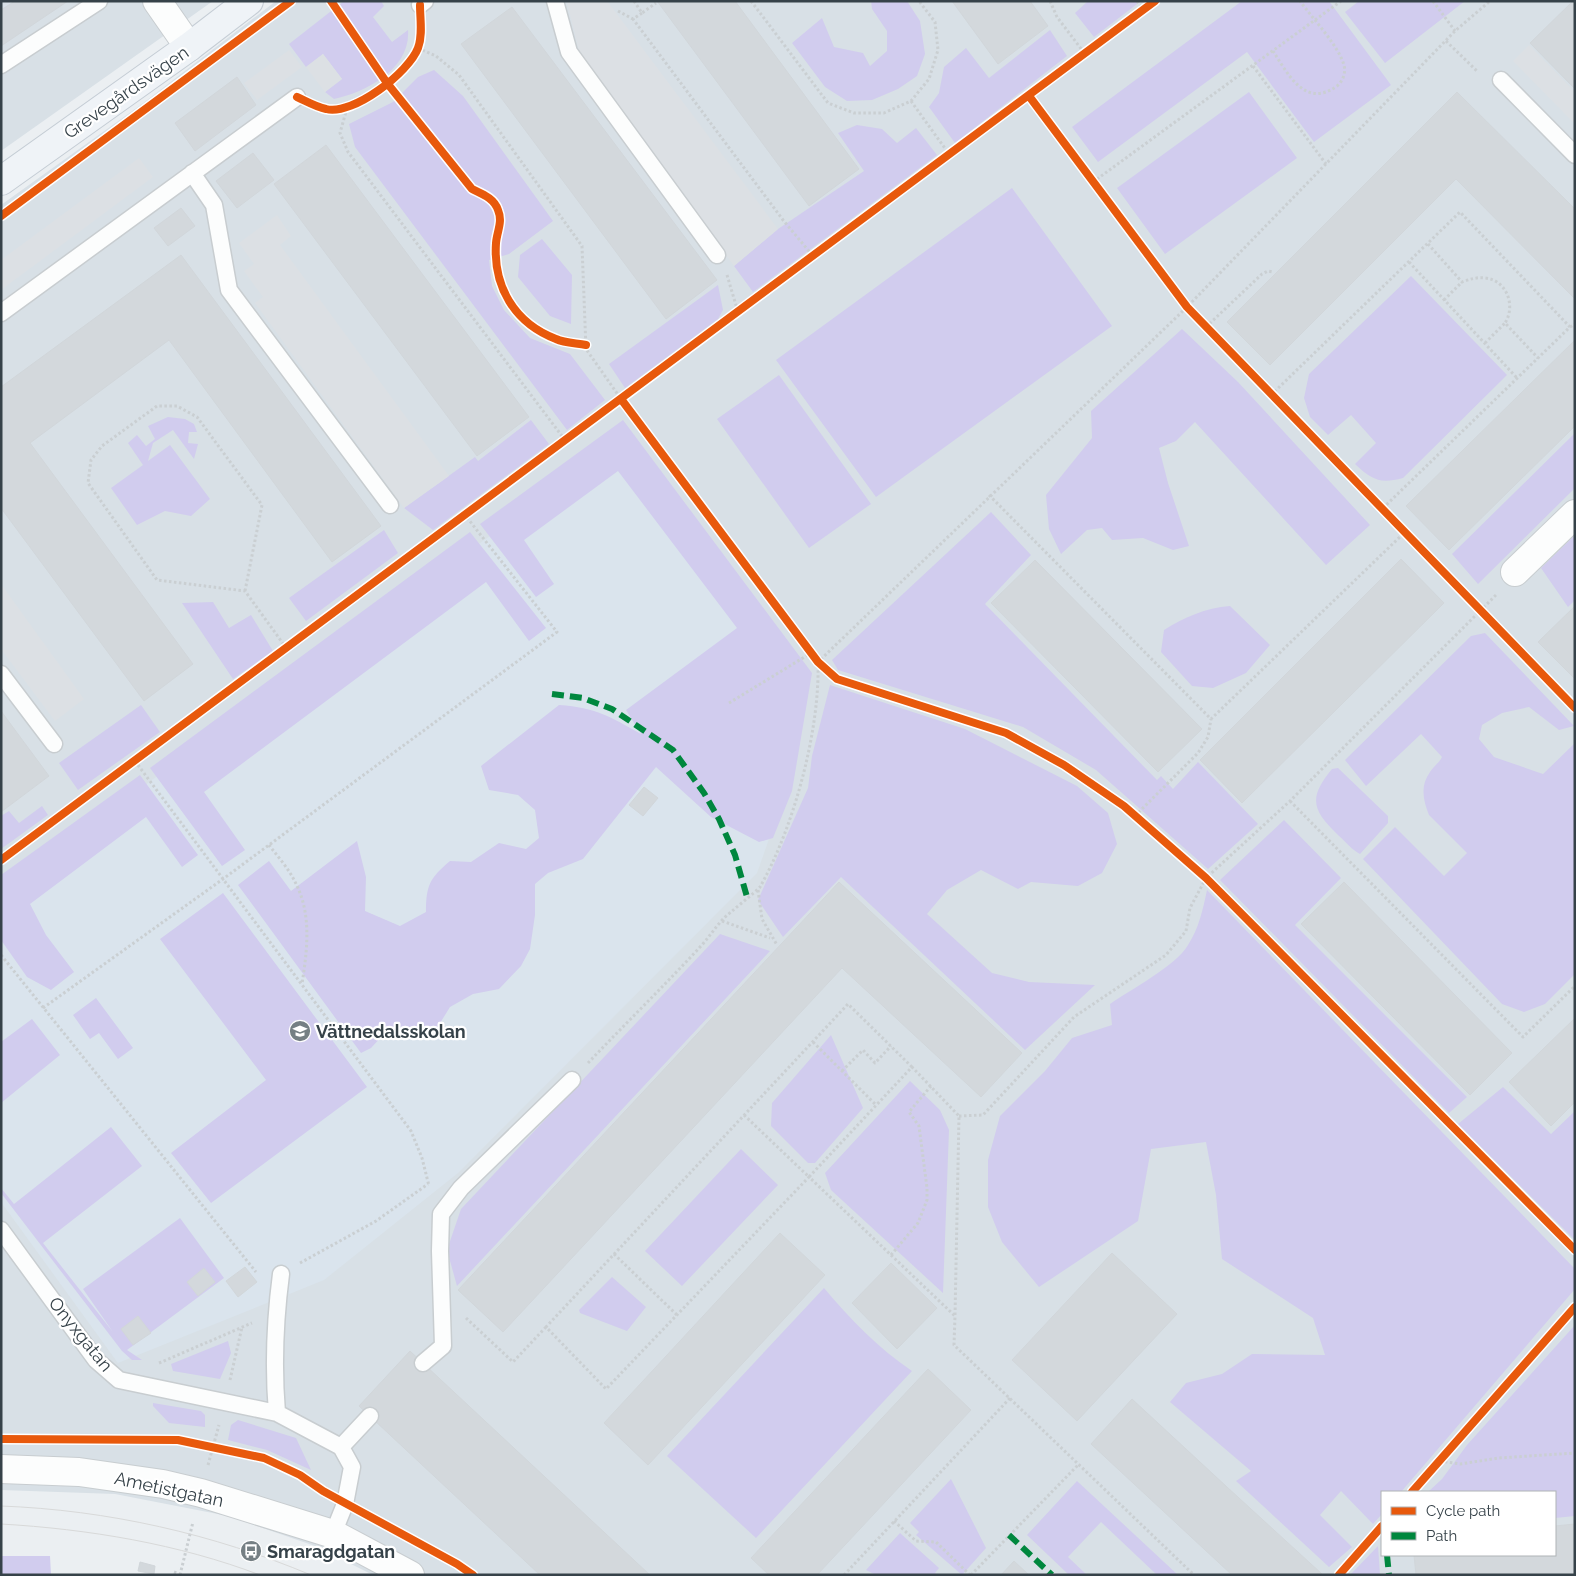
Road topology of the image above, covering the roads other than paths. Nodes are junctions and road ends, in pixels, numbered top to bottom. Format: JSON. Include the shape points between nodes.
{"nodes":[{"id":1,"x":99,"y":1,"type":"edge"},
{"id":2,"x":157,"y":1,"type":"edge"},
{"id":3,"x":250,"y":1,"type":"edge"},
{"id":4,"x":555,"y":1,"type":"edge"},
{"id":5,"x":189,"y":47,"type":"junction"},
{"id":6,"x":1,"y":65,"type":"edge"},
{"id":7,"x":1501,"y":80,"type":"road end"},
{"id":8,"x":297,"y":97,"type":"dead end"},
{"id":9,"x":1575,"y":155,"type":"edge"},
{"id":10,"x":192,"y":173,"type":"junction"},
{"id":11,"x":1,"y":181,"type":"edge"},
{"id":12,"x":717,"y":255,"type":"road end"},
{"id":13,"x":1,"y":313,"type":"edge"},
{"id":14,"x":390,"y":505,"type":"dead end"},
{"id":15,"x":1575,"y":514,"type":"edge"},
{"id":16,"x":1515,"y":572,"type":"road end"},
{"id":17,"x":1,"y":674,"type":"edge"},
{"id":18,"x":54,"y":744,"type":"dead end"},
{"id":19,"x":572,"y":1080,"type":"road end"},
{"id":20,"x":1,"y":1230,"type":"edge"},
{"id":21,"x":281,"y":1274,"type":"road end"},
{"id":22,"x":423,"y":1363,"type":"dead end"},
{"id":23,"x":277,"y":1413,"type":"junction"},
{"id":24,"x":370,"y":1416,"type":"dead end"},
{"id":25,"x":341,"y":1447,"type":"junction"},
{"id":26,"x":1,"y":1470,"type":"edge"},
{"id":27,"x":333,"y":1534,"type":"junction"},
{"id":28,"x":410,"y":1575,"type":"edge"}],
"edges":[{"from":1,"to":6,"type":"lane"},
{"from":2,"to":5,"type":"street"},
{"from":3,"to":5,"type":"street","name":"Grevegårdsvägen"},
{"from":4,"to":12,"type":"lane","via":[[569,52]]},
{"from":5,"to":11,"type":"street","name":"Grevegårdsvägen"},
{"from":7,"to":9,"type":"lane"},
{"from":8,"to":10,"type":"lane"},
{"from":10,"to":13,"type":"lane"},
{"from":10,"to":14,"type":"lane","via":[[214,205],[229,290]]},
{"from":15,"to":16,"type":"street"},
{"from":17,"to":18,"type":"lane"},
{"from":19,"to":22,"type":"lane","via":[[461,1188],[441,1214],[443,1346]]},
{"from":20,"to":23,"type":"lane","name":"Onyxgatan","via":[[96,1360],[119,1380]]},
{"from":21,"to":23,"type":"lane","via":[[274,1376]]},
{"from":23,"to":25,"type":"lane","name":"Onyxgatan"},
{"from":24,"to":25,"type":"lane"},
{"from":25,"to":27,"type":"lane","via":[[352,1467],[345,1504]]},
{"from":26,"to":27,"type":"street","name":"Ametistgatan","via":[[79,1472],[163,1484]]},
{"from":27,"to":28,"type":"street"}]}
